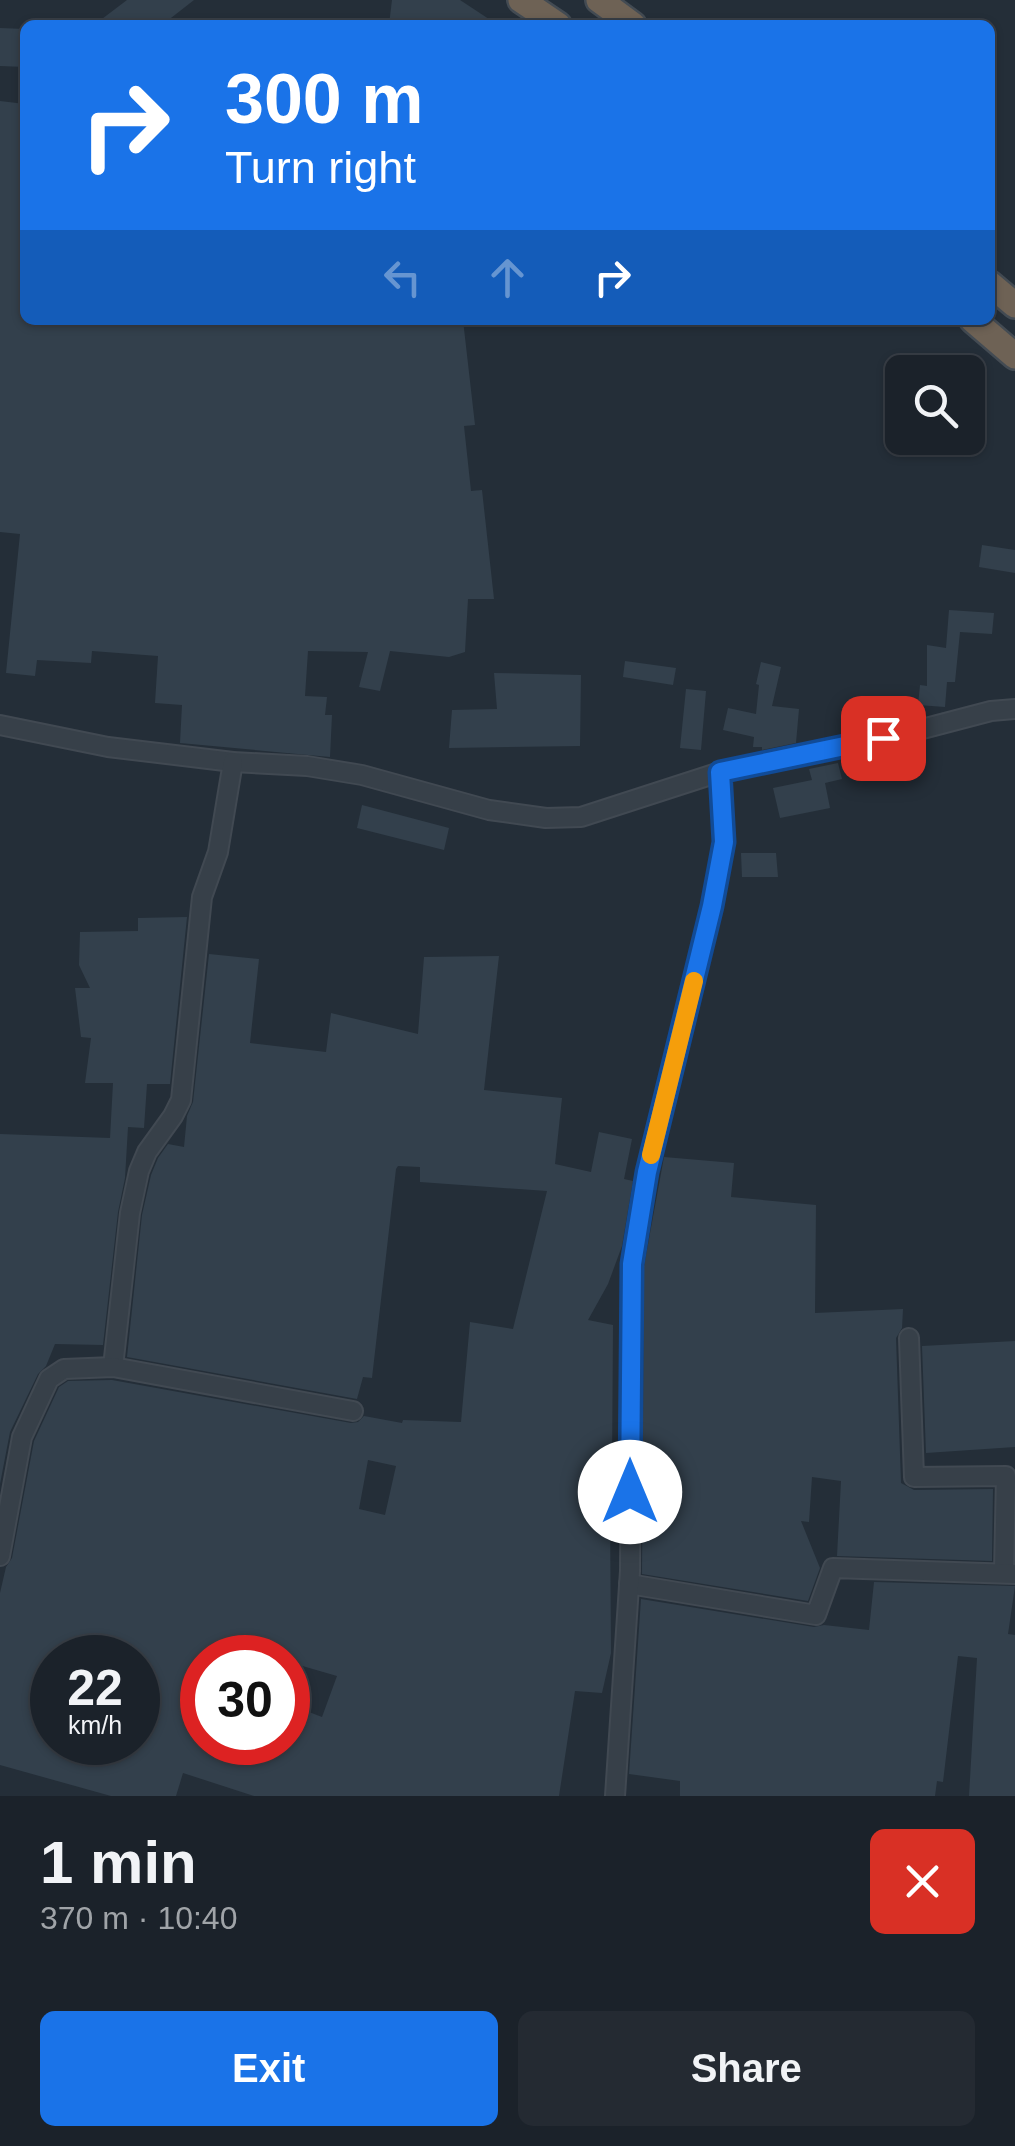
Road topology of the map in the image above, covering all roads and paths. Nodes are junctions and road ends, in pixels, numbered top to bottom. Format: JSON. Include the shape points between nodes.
{"nodes":[{"id":1,"x":521,"y":0,"type":"edge"},
{"id":2,"x":599,"y":0,"type":"edge"},
{"id":3,"x":551,"y":20,"type":"edge"},
{"id":4,"x":626,"y":20,"type":"edge"},
{"id":5,"x":995,"y":288,"type":"edge"},
{"id":6,"x":1015,"y":306,"type":"edge"},
{"id":7,"x":979,"y":325,"type":"edge"},
{"id":8,"x":1015,"y":356,"type":"edge"},
{"id":9,"x":1015,"y":709,"type":"edge"},
{"id":10,"x":0,"y":725,"type":"edge"},
{"id":11,"x":233,"y":762,"type":"junction"},
{"id":12,"x":720,"y":772,"type":"junction"},
{"id":13,"x":908,"y":1338,"type":"dead end"},
{"id":14,"x":113,"y":1367,"type":"junction"},
{"id":15,"x":353,"y":1411,"type":"dead end"},
{"id":16,"x":0,"y":1556,"type":"edge"},
{"id":17,"x":1010,"y":1573,"type":"edge"},
{"id":18,"x":629,"y":1584,"type":"junction"},
{"id":19,"x":615,"y":1796,"type":"edge"}],
"edges":[{"from":1,"to":3,"type":"highway"},
{"from":2,"to":4,"type":"highway"},
{"from":5,"to":6,"type":"highway"},
{"from":7,"to":8,"type":"highway"},
{"from":9,"to":12,"type":"street"},
{"from":10,"to":11,"type":"street","via":[[108,748]]},
{"from":11,"to":12,"type":"street","via":[[362,775],[546,818],[581,817]]},
{"from":11,"to":14,"type":"street","via":[[218,852],[202,896],[181,1100],[138,1170]]},
{"from":12,"to":18,"type":"street","via":[[724,842],[632,1264]]},
{"from":13,"to":17,"type":"street","via":[[914,1477],[1006,1476]]},
{"from":14,"to":15,"type":"street"},
{"from":14,"to":16,"type":"street","via":[[64,1369],[48,1380],[22,1437]]},
{"from":17,"to":18,"type":"street","via":[[833,1568],[816,1615]]},
{"from":18,"to":19,"type":"street"}]}
